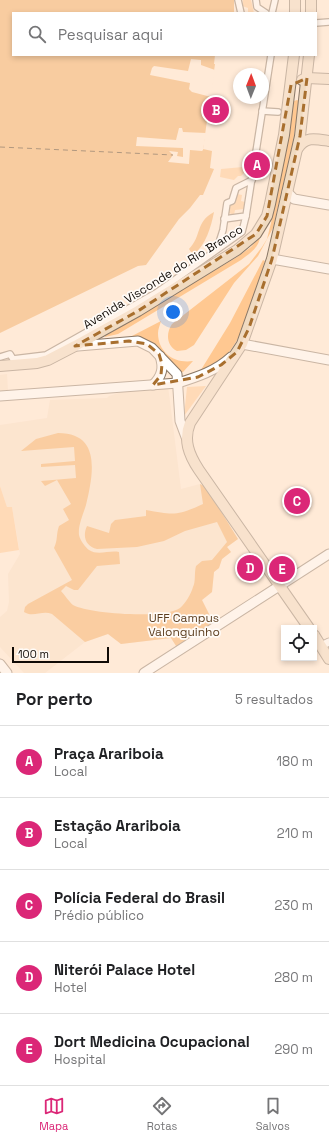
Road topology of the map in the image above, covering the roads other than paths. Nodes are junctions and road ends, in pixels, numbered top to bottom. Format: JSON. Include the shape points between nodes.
{"nodes":[{"id":1,"x":238,"y":0,"type":"edge"},
{"id":2,"x":256,"y":0,"type":"edge"},
{"id":3,"x":276,"y":0,"type":"edge"},
{"id":4,"x":295,"y":0,"type":"edge"},
{"id":5,"x":312,"y":0,"type":"edge"},
{"id":6,"x":241,"y":12,"type":"edge"},
{"id":7,"x":264,"y":12,"type":"edge"},
{"id":8,"x":272,"y":12,"type":"edge"},
{"id":9,"x":295,"y":12,"type":"edge"},
{"id":10,"x":311,"y":12,"type":"edge"},
{"id":11,"x":329,"y":22,"type":"edge"},
{"id":12,"x":317,"y":23,"type":"edge"},
{"id":13,"x":271,"y":56,"type":"edge"},
{"id":14,"x":294,"y":56,"type":"edge"},
{"id":15,"x":309,"y":56,"type":"edge"},
{"id":16,"x":307,"y":78,"type":"junction"},
{"id":17,"x":329,"y":79,"type":"edge"},
{"id":18,"x":291,"y":85,"type":"junction"},
{"id":19,"x":262,"y":111,"type":"junction"},
{"id":20,"x":278,"y":112,"type":"dead end"},
{"id":21,"x":329,"y":141,"type":"edge"},
{"id":22,"x":297,"y":150,"type":"junction"},
{"id":23,"x":252,"y":180,"type":"junction"},
{"id":24,"x":287,"y":192,"type":"junction"},
{"id":25,"x":329,"y":205,"type":"edge"},
{"id":26,"x":246,"y":216,"type":"junction"},
{"id":27,"x":224,"y":218,"type":"junction"},
{"id":28,"x":217,"y":249,"type":"junction"},
{"id":29,"x":272,"y":259,"type":"junction"},
{"id":30,"x":329,"y":269,"type":"edge"},
{"id":31,"x":75,"y":346,"type":"junction"},
{"id":32,"x":239,"y":348,"type":"junction"},
{"id":33,"x":159,"y":354,"type":"junction"},
{"id":34,"x":0,"y":357,"type":"edge"},
{"id":35,"x":329,"y":360,"type":"edge"},
{"id":36,"x":0,"y":366,"type":"edge"},
{"id":37,"x":178,"y":383,"type":"junction"},
{"id":38,"x":153,"y":384,"type":"junction"},
{"id":39,"x":0,"y":396,"type":"edge"},
{"id":40,"x":186,"y":437,"type":"junction"},
{"id":41,"x":329,"y":554,"type":"edge"},
{"id":42,"x":280,"y":586,"type":"junction"},
{"id":43,"x":307,"y":625,"type":"edge"},
{"id":44,"x":317,"y":637,"type":"edge"},
{"id":45,"x":325,"y":644,"type":"edge"},
{"id":46,"x":329,"y":659,"type":"edge"},
{"id":47,"x":0,"y":664,"type":"edge"},
{"id":48,"x":7,"y":673,"type":"edge"},
{"id":49,"x":144,"y":673,"type":"edge"}],
"edges":[{"from":1,"to":6,"type":"street"},
{"from":2,"to":7,"type":"street","via":[[257,7]]},
{"from":3,"to":8,"type":"street"},
{"from":4,"to":9,"type":"main road"},
{"from":5,"to":10,"type":"main road"},
{"from":11,"to":12,"type":"street"},
{"from":13,"to":19,"type":"street"},
{"from":14,"to":18,"type":"main road","name":"Avenida Visconde do Rio Branco"},
{"from":15,"to":16,"type":"main road"},
{"from":16,"to":17,"type":"main road"},
{"from":16,"to":18,"type":"main road"},
{"from":16,"to":22,"type":"main road"},
{"from":18,"to":31,"type":"main road","name":"Avenida Visconde do Rio Branco","via":[[267,216],[259,230],[236,250],[138,311]]},
{"from":19,"to":20,"type":"street"},
{"from":19,"to":23,"type":"street"},
{"from":21,"to":22,"type":"main road","via":[[306,140]]},
{"from":22,"to":24,"type":"main road"},
{"from":23,"to":26,"type":"street"},
{"from":23,"to":27,"type":"street","via":[[236,188],[232,201],[227,203]]},
{"from":24,"to":25,"type":"street","via":[[296,200]]},
{"from":24,"to":29,"type":"main road"},
{"from":26,"to":27,"type":"street"},
{"from":26,"to":28,"type":"street","via":[[242,232]]},
{"from":27,"to":28,"type":"street"},
{"from":28,"to":34,"type":"street","via":[[156,293],[46,355],[13,359],[10,354]]},
{"from":29,"to":30,"type":"street"},
{"from":29,"to":32,"type":"main road"},
{"from":31,"to":33,"type":"street","via":[[138,341],[147,344]]},
{"from":31,"to":36,"type":"main road","name":"Avenida Visconde do Rio Branco","via":[[37,363]]},
{"from":32,"to":35,"type":"street"},
{"from":32,"to":37,"type":"street","via":[[214,369]]},
{"from":32,"to":40,"type":"main road","via":[[190,423]]},
{"from":33,"to":37,"type":"street","via":[[175,370]]},
{"from":33,"to":38,"type":"street","via":[[162,370],[158,380]]},
{"from":37,"to":38,"type":"street"},
{"from":37,"to":40,"type":"street","via":[[180,421]]},
{"from":38,"to":39,"type":"street"},
{"from":40,"to":42,"type":"main road","via":[[190,454],[198,470]]},
{"from":41,"to":42,"type":"street"},
{"from":42,"to":43,"type":"main road"},
{"from":42,"to":49,"type":"street"},
{"from":44,"to":45,"type":"main road"},
{"from":45,"to":46,"type":"main road"},
{"from":47,"to":48,"type":"street"}]}
